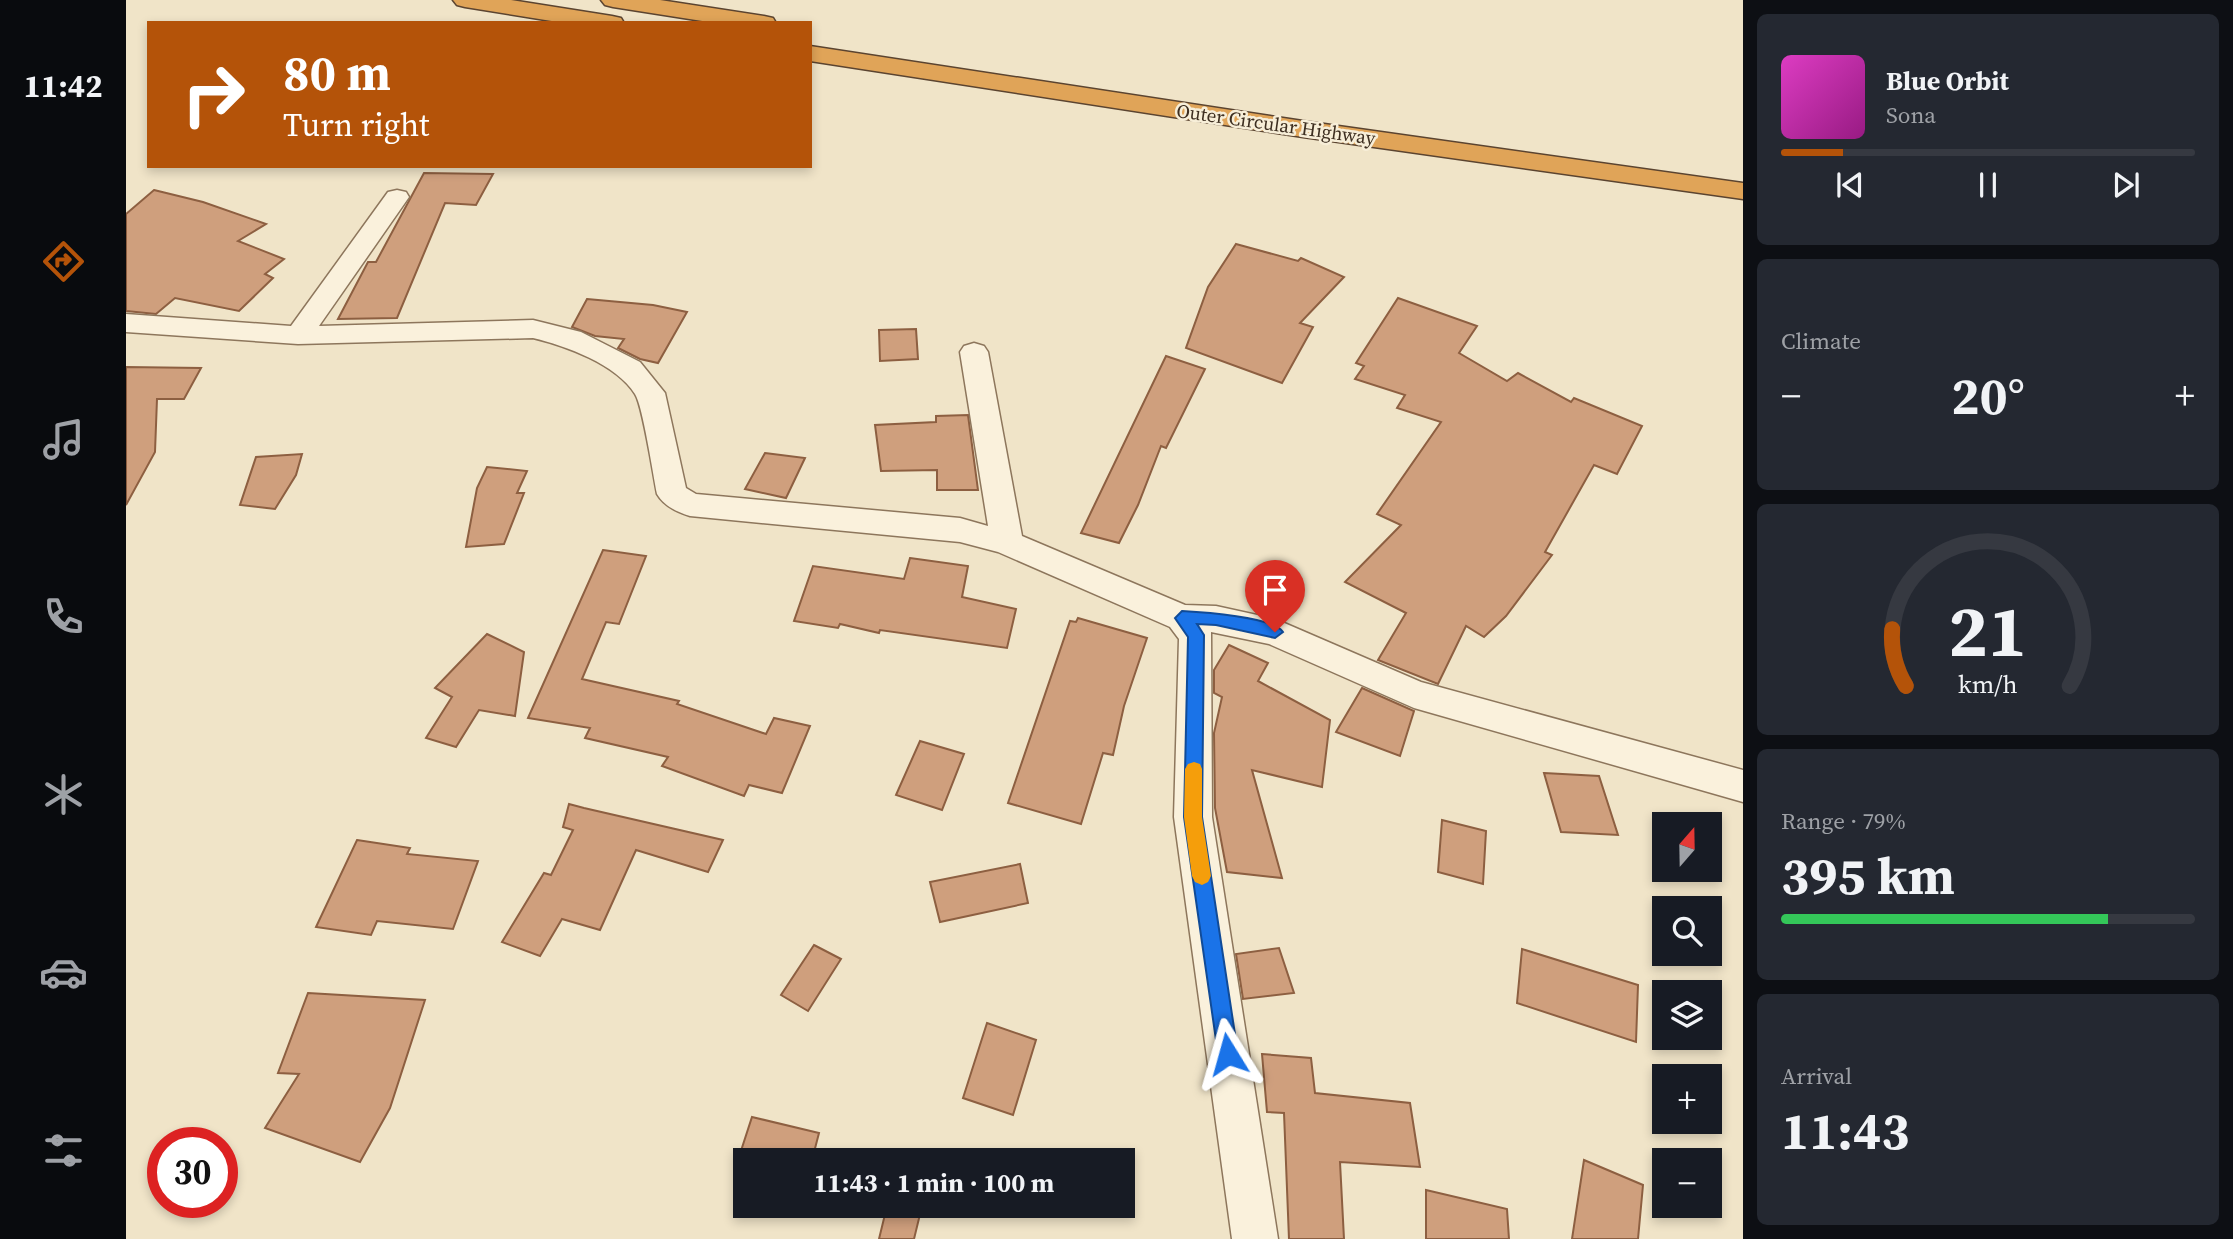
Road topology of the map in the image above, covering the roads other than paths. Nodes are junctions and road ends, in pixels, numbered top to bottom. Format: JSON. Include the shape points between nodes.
{"nodes":[{"id":1,"x":465,"y":0,"type":"edge"},
{"id":2,"x":613,"y":0,"type":"edge"},
{"id":3,"x":599,"y":21,"type":"edge"},
{"id":4,"x":751,"y":21,"type":"edge"},
{"id":5,"x":812,"y":30,"type":"edge"},
{"id":6,"x":812,"y":53,"type":"edge"},
{"id":7,"x":1072,"y":69,"type":"dead end"},
{"id":8,"x":1304,"y":116,"type":"junction"},
{"id":9,"x":1743,"y":166,"type":"edge"},
{"id":10,"x":1743,"y":191,"type":"edge"},
{"id":11,"x":397,"y":197,"type":"dead end"},
{"id":12,"x":126,"y":323,"type":"edge"},
{"id":13,"x":298,"y":335,"type":"junction"},
{"id":14,"x":974,"y":352,"type":"dead end"},
{"id":15,"x":1007,"y":543,"type":"junction"},
{"id":16,"x":1182,"y":618,"type":"junction"},
{"id":17,"x":1743,"y":786,"type":"edge"},
{"id":18,"x":1255,"y":1239,"type":"edge"}],
"edges":[{"from":1,"to":3,"type":"highway"},
{"from":2,"to":4,"type":"highway"},
{"from":5,"to":7,"type":"highway"},
{"from":6,"to":8,"type":"highway","name":"Outer Circular Highway"},
{"from":8,"to":9,"type":"highway","name":"Outer Circular Highway"},
{"from":8,"to":10,"type":"highway","name":"Outer Circular Highway"},
{"from":11,"to":13,"type":"street"},
{"from":12,"to":13,"type":"street"},
{"from":13,"to":15,"type":"street","via":[[533,329],[571,338],[630,369],[652,393],[672,494],[690,505],[960,530]]},
{"from":14,"to":15,"type":"street"},
{"from":15,"to":16,"type":"street"},
{"from":16,"to":17,"type":"street","via":[[1216,619],[1275,632],[1414,694]]},
{"from":16,"to":18,"type":"street","via":[[1196,635],[1193,817]]}]}
